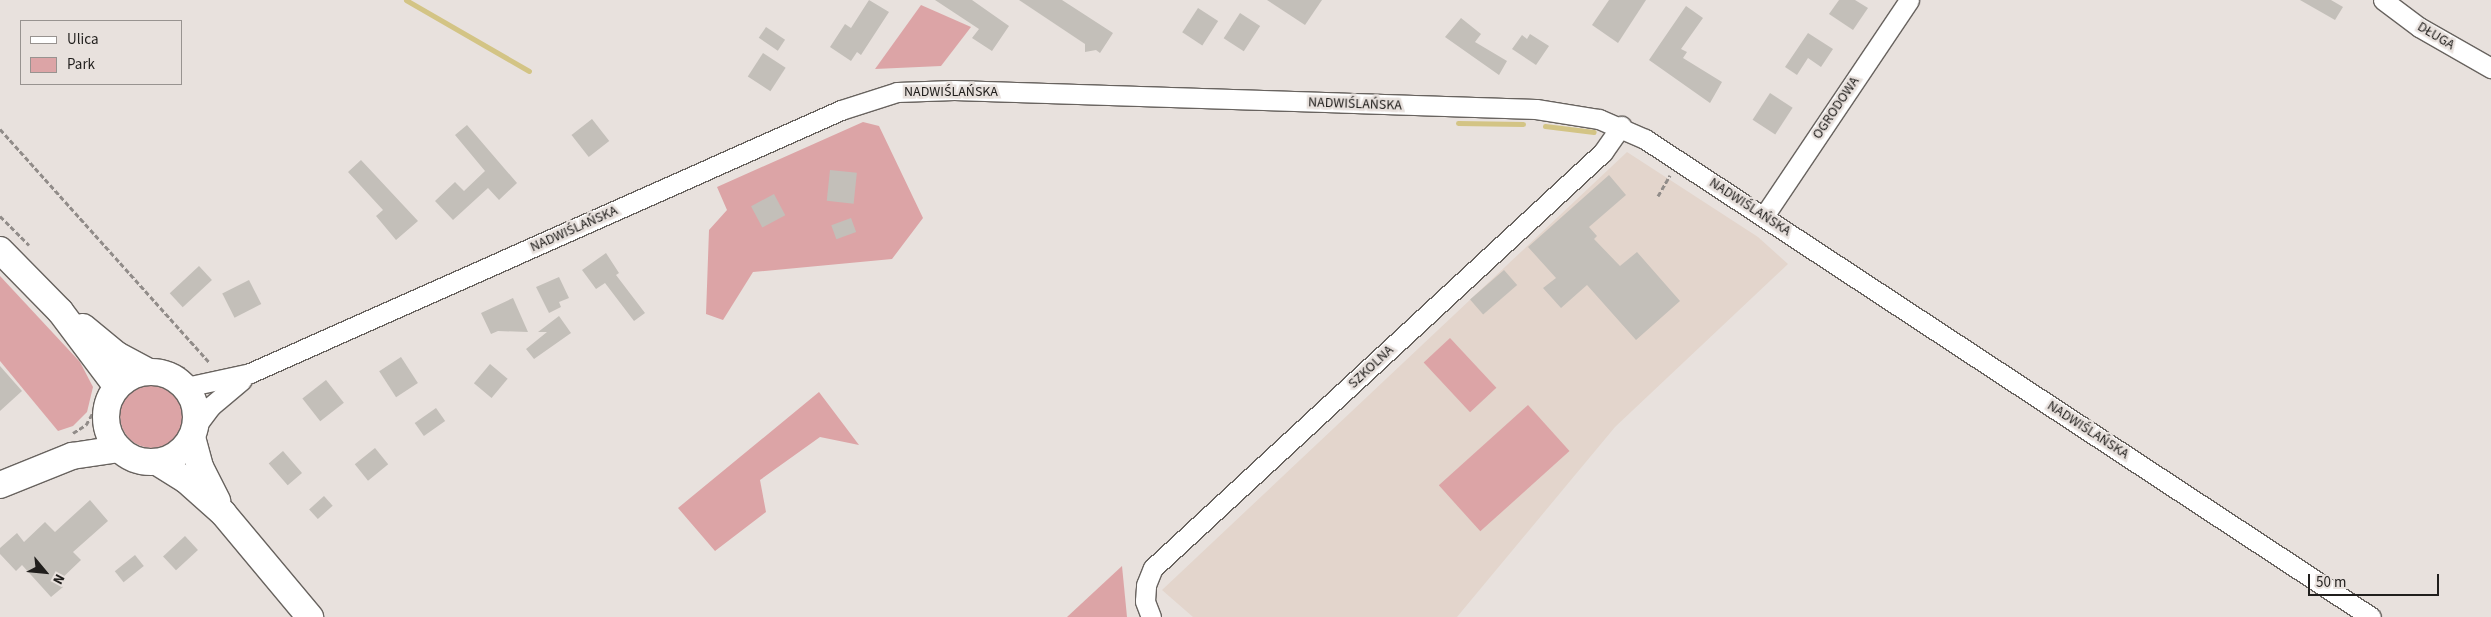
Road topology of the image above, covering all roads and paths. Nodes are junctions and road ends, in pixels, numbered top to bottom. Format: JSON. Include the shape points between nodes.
{"nodes":[{"id":1,"x":1909,"y":0,"type":"edge"},
{"id":2,"x":2383,"y":0,"type":"edge"},
{"id":3,"x":2491,"y":68,"type":"edge"},
{"id":4,"x":1621,"y":126,"type":"junction"},
{"id":5,"x":0,"y":129,"type":"edge"},
{"id":6,"x":1668,"y":179,"type":"dead end"},
{"id":7,"x":1658,"y":196,"type":"dead end"},
{"id":8,"x":0,"y":216,"type":"edge"},
{"id":9,"x":1764,"y":216,"type":"junction"},
{"id":10,"x":30,"y":247,"type":"dead end"},
{"id":11,"x":0,"y":250,"type":"edge"},
{"id":12,"x":60,"y":311,"type":"junction"},
{"id":13,"x":155,"y":365,"type":"junction"},
{"id":14,"x":215,"y":369,"type":"dead end"},
{"id":15,"x":250,"y":374,"type":"junction"},
{"id":16,"x":189,"y":379,"type":"junction"},
{"id":17,"x":109,"y":390,"type":"junction"},
{"id":18,"x":106,"y":424,"type":"junction"},
{"id":19,"x":194,"y":432,"type":"junction"},
{"id":20,"x":70,"y":446,"type":"junction"},
{"id":21,"x":118,"y":449,"type":"junction"},
{"id":22,"x":157,"y":462,"type":"junction"},
{"id":23,"x":0,"y":485,"type":"edge"},
{"id":24,"x":223,"y":513,"type":"junction"},
{"id":25,"x":310,"y":617,"type":"edge"},
{"id":26,"x":1150,"y":617,"type":"edge"},
{"id":27,"x":2371,"y":617,"type":"edge"}],
"edges":[{"from":1,"to":9,"type":"street","name":"OGRODOWA"},
{"from":2,"to":3,"type":"street","name":"DŁUGA","via":[[2419,27]]},
{"from":4,"to":9,"type":"street","name":"NADWIŚLAŃSKA"},
{"from":4,"to":15,"type":"street","name":"NADWIŚLAŃSKA","via":[[1580,114],[1536,109],[954,90],[897,92],[841,110]]},
{"from":4,"to":26,"type":"street","name":"SZKOLNA","via":[[1603,152],[1153,568],[1146,585]]},
{"from":5,"to":14,"type":"path"},
{"from":6,"to":7,"type":"path"},
{"from":8,"to":10,"type":"path"},
{"from":9,"to":27,"type":"street","name":"NADWIŚLAŃSKA"},
{"from":11,"to":12,"type":"main road"},
{"from":12,"to":13,"type":"main road","via":[[117,355]]},
{"from":12,"to":17,"type":"main road"},
{"from":13,"to":16,"type":"path"},
{"from":13,"to":16,"type":"main road","via":[[162,373]]},
{"from":13,"to":17,"type":"main road"},
{"from":15,"to":16,"type":"street","name":"NADWIŚLAŃSKA"},
{"from":15,"to":19,"type":"street","name":"NADWIŚLAŃSKA","via":[[222,395]]},
{"from":16,"to":19,"type":"main road"},
{"from":17,"to":18,"type":"main road"},
{"from":17,"to":20,"type":"path"},
{"from":18,"to":20,"type":"main road"},
{"from":18,"to":21,"type":"main road"},
{"from":19,"to":22,"type":"main road","via":[[179,453]]},
{"from":19,"to":24,"type":"main road","via":[[200,467]]},
{"from":20,"to":21,"type":"main road"},
{"from":20,"to":23,"type":"main road"},
{"from":21,"to":22,"type":"main road","via":[[143,462]]},
{"from":22,"to":24,"type":"main road","via":[[186,480]]},
{"from":24,"to":25,"type":"main road"}]}
